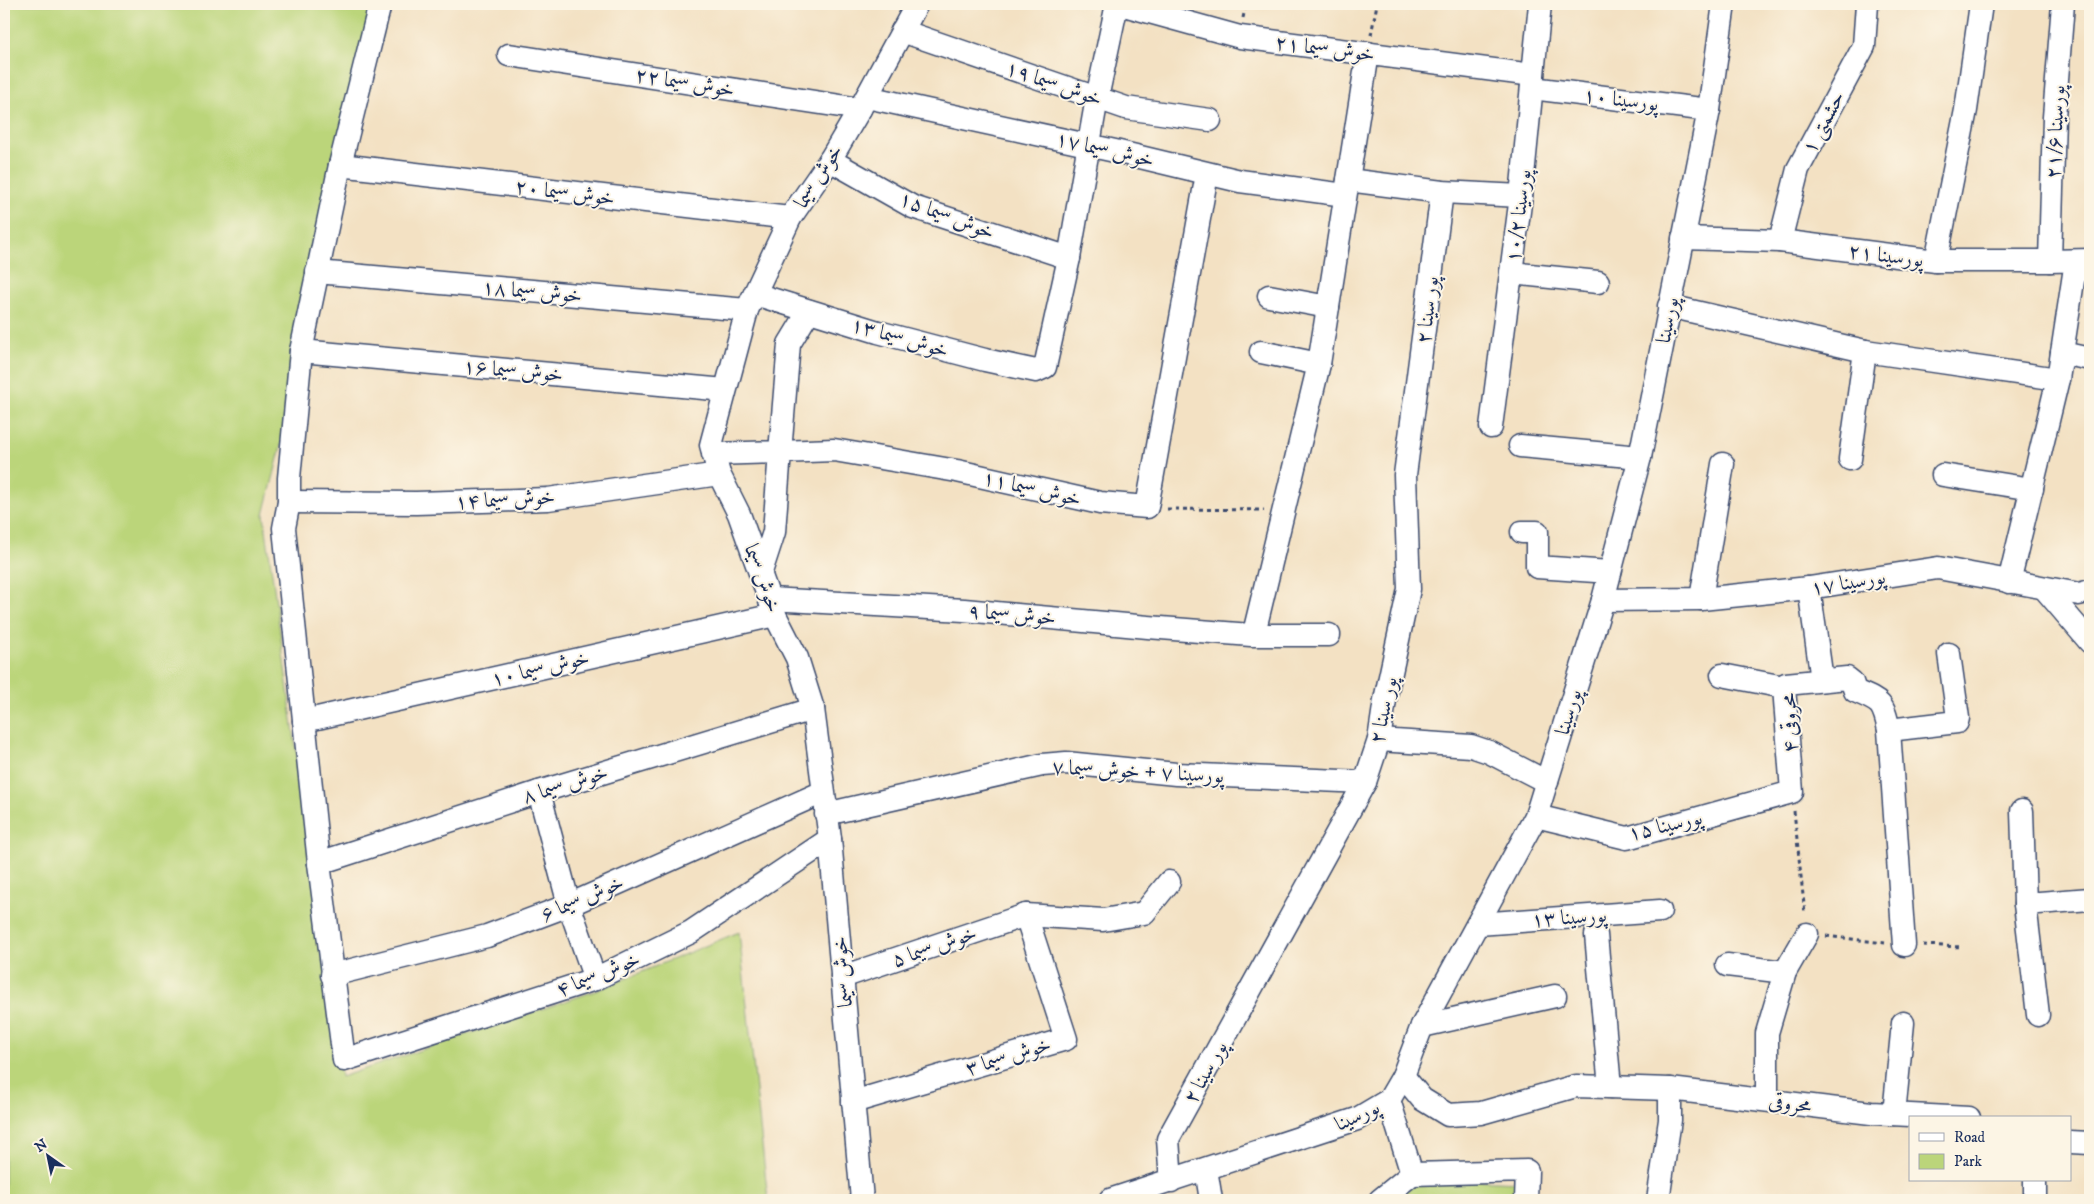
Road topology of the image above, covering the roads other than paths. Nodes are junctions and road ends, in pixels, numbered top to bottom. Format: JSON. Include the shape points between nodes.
{"nodes":[{"id":1,"x":380,"y":4,"type":"edge"},
{"id":2,"x":917,"y":4,"type":"edge"},
{"id":3,"x":1119,"y":4,"type":"edge"},
{"id":4,"x":1540,"y":4,"type":"edge"},
{"id":5,"x":1724,"y":4,"type":"edge"},
{"id":6,"x":1867,"y":4,"type":"edge"},
{"id":7,"x":1981,"y":4,"type":"edge"},
{"id":8,"x":2064,"y":4,"type":"edge"},
{"id":9,"x":902,"y":30,"type":"junction"},
{"id":10,"x":1368,"y":53,"type":"junction"},
{"id":11,"x":509,"y":55,"type":"dead end"},
{"id":12,"x":1533,"y":81,"type":"junction"},
{"id":13,"x":1097,"y":98,"type":"junction"},
{"id":14,"x":864,"y":103,"type":"junction"},
{"id":15,"x":1709,"y":110,"type":"junction"},
{"id":16,"x":1210,"y":120,"type":"dead end"},
{"id":17,"x":1090,"y":145,"type":"junction"},
{"id":18,"x":830,"y":160,"type":"junction"},
{"id":19,"x":340,"y":165,"type":"junction"},
{"id":20,"x":1207,"y":174,"type":"junction"},
{"id":21,"x":1346,"y":188,"type":"junction"},
{"id":22,"x":1442,"y":192,"type":"junction"},
{"id":23,"x":1521,"y":196,"type":"junction"},
{"id":24,"x":790,"y":218,"type":"junction"},
{"id":25,"x":1683,"y":238,"type":"junction"},
{"id":26,"x":1780,"y":241,"type":"junction"},
{"id":27,"x":1069,"y":258,"type":"junction"},
{"id":28,"x":2083,"y":260,"type":"edge"},
{"id":29,"x":1936,"y":261,"type":"junction"},
{"id":30,"x":2050,"y":261,"type":"junction"},
{"id":31,"x":317,"y":272,"type":"junction"},
{"id":32,"x":1511,"y":273,"type":"junction"},
{"id":33,"x":1598,"y":282,"type":"dead end"},
{"id":34,"x":1269,"y":296,"type":"dead end"},
{"id":35,"x":751,"y":302,"type":"junction"},
{"id":36,"x":1669,"y":306,"type":"junction"},
{"id":37,"x":1328,"y":307,"type":"junction"},
{"id":38,"x":809,"y":310,"type":"junction"},
{"id":39,"x":301,"y":351,"type":"junction"},
{"id":40,"x":1865,"y":351,"type":"junction"},
{"id":41,"x":1261,"y":352,"type":"dead end"},
{"id":42,"x":2062,"y":353,"type":"junction"},
{"id":43,"x":2090,"y":358,"type":"edge"},
{"id":44,"x":1319,"y":364,"type":"junction"},
{"id":45,"x":2058,"y":379,"type":"junction"},
{"id":46,"x":725,"y":390,"type":"junction"},
{"id":47,"x":1490,"y":427,"type":"dead end"},
{"id":48,"x":1520,"y":446,"type":"dead end"},
{"id":49,"x":780,"y":452,"type":"junction"},
{"id":50,"x":1640,"y":457,"type":"junction"},
{"id":51,"x":1850,"y":459,"type":"dead end"},
{"id":52,"x":716,"y":464,"type":"junction"},
{"id":53,"x":1723,"y":464,"type":"dead end"},
{"id":54,"x":1943,"y":475,"type":"dead end"},
{"id":55,"x":2032,"y":489,"type":"junction"},
{"id":56,"x":289,"y":502,"type":"junction"},
{"id":57,"x":1522,"y":532,"type":"dead end"},
{"id":58,"x":761,"y":572,"type":"junction"},
{"id":59,"x":1610,"y":572,"type":"junction"},
{"id":60,"x":2009,"y":582,"type":"junction"},
{"id":61,"x":1809,"y":588,"type":"junction"},
{"id":62,"x":2044,"y":588,"type":"junction"},
{"id":63,"x":2090,"y":591,"type":"edge"},
{"id":64,"x":1701,"y":599,"type":"junction"},
{"id":65,"x":1602,"y":600,"type":"junction"},
{"id":66,"x":773,"y":607,"type":"junction"},
{"id":67,"x":1254,"y":633,"type":"junction"},
{"id":68,"x":1329,"y":635,"type":"dead end"},
{"id":69,"x":2090,"y":642,"type":"edge"},
{"id":70,"x":1949,"y":654,"type":"dead end"},
{"id":71,"x":1722,"y":675,"type":"dead end"},
{"id":72,"x":1822,"y":680,"type":"junction"},
{"id":73,"x":1784,"y":686,"type":"junction"},
{"id":74,"x":813,"y":709,"type":"junction"},
{"id":75,"x":304,"y":720,"type":"junction"},
{"id":76,"x":1889,"y":730,"type":"junction"},
{"id":77,"x":1379,"y":740,"type":"junction"},
{"id":78,"x":1365,"y":782,"type":"junction"},
{"id":79,"x":1547,"y":782,"type":"junction"},
{"id":80,"x":538,"y":792,"type":"junction"},
{"id":81,"x":1792,"y":792,"type":"joint"},
{"id":82,"x":824,"y":803,"type":"junction"},
{"id":83,"x":2022,"y":811,"type":"dead end"},
{"id":84,"x":1536,"y":816,"type":"junction"},
{"id":85,"x":830,"y":839,"type":"junction"},
{"id":86,"x":319,"y":863,"type":"junction"},
{"id":87,"x":1169,"y":882,"type":"dead end"},
{"id":88,"x":2090,"y":899,"type":"edge"},
{"id":89,"x":2025,"y":904,"type":"junction"},
{"id":90,"x":569,"y":905,"type":"junction"},
{"id":91,"x":1660,"y":911,"type":"dead end"},
{"id":92,"x":1026,"y":915,"type":"junction"},
{"id":93,"x":1478,"y":924,"type":"junction"},
{"id":94,"x":1807,"y":934,"type":"road end"},
{"id":95,"x":1596,"y":935,"type":"dead end"},
{"id":96,"x":1904,"y":945,"type":"dead end"},
{"id":97,"x":1727,"y":966,"type":"dead end"},
{"id":98,"x":1785,"y":972,"type":"junction"},
{"id":99,"x":332,"y":975,"type":"junction"},
{"id":100,"x":842,"y":977,"type":"junction"},
{"id":101,"x":595,"y":979,"type":"junction"},
{"id":102,"x":1555,"y":996,"type":"dead end"},
{"id":103,"x":2038,"y":1015,"type":"dead end"},
{"id":104,"x":1903,"y":1023,"type":"dead end"},
{"id":105,"x":1422,"y":1026,"type":"junction"},
{"id":106,"x":1403,"y":1076,"type":"junction"},
{"id":107,"x":1610,"y":1087,"type":"junction"},
{"id":108,"x":1670,"y":1089,"type":"junction"},
{"id":109,"x":1389,"y":1100,"type":"junction"},
{"id":110,"x":1766,"y":1100,"type":"junction"},
{"id":111,"x":853,"y":1102,"type":"junction"},
{"id":112,"x":1894,"y":1114,"type":"junction"},
{"id":113,"x":1932,"y":1116,"type":"edge"},
{"id":114,"x":2072,"y":1142,"type":"edge"},
{"id":115,"x":2090,"y":1143,"type":"edge"},
{"id":116,"x":1206,"y":1169,"type":"junction"},
{"id":117,"x":1412,"y":1174,"type":"junction"},
{"id":118,"x":1170,"y":1181,"type":"junction"},
{"id":119,"x":2035,"y":1182,"type":"edge"},
{"id":120,"x":862,"y":1200,"type":"edge"},
{"id":121,"x":1110,"y":1200,"type":"edge"},
{"id":122,"x":1211,"y":1200,"type":"edge"},
{"id":123,"x":1380,"y":1200,"type":"edge"},
{"id":124,"x":1526,"y":1200,"type":"edge"},
{"id":125,"x":1658,"y":1200,"type":"edge"},
{"id":126,"x":2035,"y":1200,"type":"edge"}],
"edges":[{"from":1,"to":19,"type":"street"},
{"from":2,"to":9,"type":"street","name":"خوش سیما"},
{"from":3,"to":10,"type":"street","name":"خوش سیما ۲۱","via":[[1240,37]]},
{"from":3,"to":13,"type":"street"},
{"from":4,"to":12,"type":"street","name":"پورسینا ۱۰/۲"},
{"from":5,"to":15,"type":"street","name":"پورسینا"},
{"from":6,"to":26,"type":"street","name":"حشمتی ۱","via":[[1864,46],[1798,169]]},
{"from":7,"to":29,"type":"street","via":[[1966,110]]},
{"from":8,"to":30,"type":"street","name":"پورسینا ۲۱/۶","via":[[2054,117]]},
{"from":9,"to":13,"type":"street","name":"خوش سیما ۱۹"},
{"from":9,"to":14,"type":"street","name":"خوش سیما"},
{"from":10,"to":12,"type":"street","name":"خوش سیما ۲۱"},
{"from":10,"to":21,"type":"street"},
{"from":11,"to":14,"type":"street","name":"خوش سیما ۲۲"},
{"from":12,"to":15,"type":"street","name":"پورسینا ۱۰"},
{"from":12,"to":23,"type":"street","name":"پورسینا ۱۰/۲"},
{"from":13,"to":16,"type":"street","name":"خوش سیما ۱۹","via":[[1126,108]]},
{"from":13,"to":17,"type":"street"},
{"from":14,"to":17,"type":"street","name":"خوش سیما ۱۷"},
{"from":14,"to":18,"type":"street","name":"خوش سیما"},
{"from":15,"to":25,"type":"street","name":"پورسینا"},
{"from":17,"to":20,"type":"street","name":"خوش سیما ۱۷"},
{"from":17,"to":27,"type":"street"},
{"from":18,"to":24,"type":"street","name":"خوش سیما"},
{"from":18,"to":27,"type":"street","name":"خوش سیما ۱۵","via":[[913,207]]},
{"from":19,"to":24,"type":"street","name":"خوش سیما ۲۰"},
{"from":19,"to":31,"type":"street"},
{"from":20,"to":21,"type":"street","name":"خوش سیما ۱۷","via":[[1240,181]]},
{"from":20,"to":49,"type":"street","name":"خوش سیما ۱۱","via":[[1147,507],[1100,503],[957,471],[834,450]]},
{"from":21,"to":22,"type":"street","name":"خوش سیما ۱۷"},
{"from":21,"to":37,"type":"street"},
{"from":22,"to":23,"type":"street","name":"خوش سیما ۱۷"},
{"from":22,"to":77,"type":"street","name":"پور سینا ۲","via":[[1405,476],[1409,590]]},
{"from":23,"to":32,"type":"street","name":"پورسینا ۱۰/۲"},
{"from":24,"to":35,"type":"street","name":"خوش سیما"},
{"from":25,"to":26,"type":"street","name":"پورسینا ۲۱"},
{"from":25,"to":36,"type":"street","name":"پورسینا"},
{"from":26,"to":29,"type":"street","name":"پورسینا ۲۱"},
{"from":27,"to":38,"type":"street","name":"خوش سیما ۱۳","via":[[1045,367],[1036,371],[878,332]]},
{"from":28,"to":30,"type":"street","name":"پورسینا ۲۱"},
{"from":28,"to":42,"type":"street"},
{"from":29,"to":30,"type":"street","name":"پورسینا ۲۱"},
{"from":31,"to":35,"type":"street","name":"خوش سیما ۱۸"},
{"from":31,"to":39,"type":"street"},
{"from":32,"to":33,"type":"street"},
{"from":32,"to":47,"type":"street","name":"پورسینا ۱۰/۲"},
{"from":34,"to":37,"type":"street"},
{"from":35,"to":38,"type":"street","name":"خوش سیما ۱۳"},
{"from":35,"to":46,"type":"street","name":"خوش سیما"},
{"from":36,"to":40,"type":"street"},
{"from":36,"to":50,"type":"street","name":"پورسینا"},
{"from":37,"to":44,"type":"street"},
{"from":38,"to":49,"type":"street","via":[[789,344]]},
{"from":39,"to":46,"type":"street","name":"خوش سیما ۱۶"},
{"from":39,"to":56,"type":"street"},
{"from":40,"to":45,"type":"street"},
{"from":40,"to":51,"type":"street"},
{"from":41,"to":44,"type":"street"},
{"from":42,"to":43,"type":"street"},
{"from":42,"to":45,"type":"street"},
{"from":44,"to":67,"type":"street"},
{"from":45,"to":55,"type":"street"},
{"from":46,"to":52,"type":"street","name":"خوش سیما","via":[[711,445]]},
{"from":48,"to":50,"type":"street"},
{"from":49,"to":52,"type":"street","name":"خوش سیما ۱۱"},
{"from":49,"to":58,"type":"street","via":[[774,532]]},
{"from":50,"to":59,"type":"street","name":"پورسینا"},
{"from":52,"to":56,"type":"street","name":"خوش سیما ۱۴","via":[[548,499]]},
{"from":52,"to":58,"type":"street","name":"خوش سیما"},
{"from":53,"to":64,"type":"street"},
{"from":54,"to":55,"type":"street"},
{"from":55,"to":60,"type":"street"},
{"from":56,"to":75,"type":"street","via":[[284,528]]},
{"from":57,"to":59,"type":"street","via":[[1537,532],[1537,567]]},
{"from":58,"to":66,"type":"street","name":"خوش سیما"},
{"from":59,"to":65,"type":"street","name":"پورسینا"},
{"from":60,"to":61,"type":"street","name":"پورسینا ۱۷","via":[[1938,568]]},
{"from":60,"to":62,"type":"street","name":"پورسینا ۱۷"},
{"from":61,"to":64,"type":"street","name":"پورسینا ۱۷"},
{"from":61,"to":72,"type":"street"},
{"from":62,"to":63,"type":"street","name":"پورسینا ۱۷","via":[[2079,594]]},
{"from":62,"to":69,"type":"street"},
{"from":64,"to":65,"type":"street","name":"پورسینا ۱۷"},
{"from":65,"to":79,"type":"street","name":"پورسینا"},
{"from":66,"to":67,"type":"street","name":"خوش سیما ۹","via":[[964,610]]},
{"from":66,"to":74,"type":"street","name":"خوش سیما","via":[[797,658]]},
{"from":66,"to":75,"type":"street","name":"خوش سیما ۱۰"},
{"from":67,"to":68,"type":"street","name":"خوش سیما ۹"},
{"from":70,"to":76,"type":"street","via":[[1957,722]]},
{"from":71,"to":73,"type":"street"},
{"from":72,"to":73,"type":"street","name":"محروقی ۴"},
{"from":72,"to":76,"type":"street","name":"محروقی ۴","via":[[1847,678],[1855,691],[1882,705]]},
{"from":73,"to":81,"type":"street","name":"محروقی ۴"},
{"from":74,"to":80,"type":"street","name":"خوش سیما ۸"},
{"from":74,"to":82,"type":"street","name":"خوش سیما"},
{"from":75,"to":86,"type":"street"},
{"from":76,"to":96,"type":"street","name":"محروقی ۴"},
{"from":77,"to":78,"type":"street","name":"پور سینا ۲"},
{"from":77,"to":79,"type":"street","via":[[1471,746]]},
{"from":78,"to":82,"type":"street","name":"پورسینا ۷ + خوش سیما ۷","via":[[1176,774],[1066,763]]},
{"from":78,"to":118,"type":"street","name":"پور سینا ۲","via":[[1168,1139]]},
{"from":79,"to":84,"type":"street","name":"پورسینا"},
{"from":80,"to":86,"type":"street","name":"خوش سیما ۸"},
{"from":80,"to":90,"type":"street"},
{"from":81,"to":84,"type":"street","name":"پورسینا ۱۵","via":[[1628,838]]},
{"from":82,"to":85,"type":"street","name":"خوش سیما"},
{"from":82,"to":90,"type":"street","name":"خوش سیما ۶"},
{"from":83,"to":89,"type":"street"},
{"from":84,"to":93,"type":"street","name":"پورسینا"},
{"from":85,"to":100,"type":"street","name":"خوش سیما"},
{"from":85,"to":101,"type":"street","name":"خوش سیما ۴","via":[[691,932]]},
{"from":86,"to":99,"type":"street"},
{"from":87,"to":92,"type":"street","via":[[1144,913],[1103,920]]},
{"from":88,"to":89,"type":"street"},
{"from":89,"to":103,"type":"street"},
{"from":90,"to":99,"type":"street","name":"خوش سیما ۶","via":[[487,936]]},
{"from":90,"to":101,"type":"street"},
{"from":91,"to":93,"type":"street","name":"پورسینا ۱۳"},
{"from":92,"to":100,"type":"street","name":"خوش سیما ۵"},
{"from":92,"to":111,"type":"street","name":"خوش سیما ۳","via":[[1066,1039]]},
{"from":93,"to":105,"type":"street","name":"پورسینا"},
{"from":94,"to":98,"type":"street"},
{"from":95,"to":107,"type":"street"},
{"from":97,"to":98,"type":"street"},
{"from":98,"to":110,"type":"street","via":[[1767,1033]]},
{"from":99,"to":101,"type":"street","name":"خوش سیما ۴","via":[[344,1060]]},
{"from":100,"to":111,"type":"street","name":"خوش سیما"},
{"from":102,"to":105,"type":"street"},
{"from":104,"to":112,"type":"street"},
{"from":105,"to":106,"type":"street","name":"پورسینا"},
{"from":106,"to":107,"type":"street","name":"محروقی","via":[[1422,1099],[1448,1115],[1481,1113],[1576,1086]]},
{"from":106,"to":109,"type":"street","name":"پورسینا"},
{"from":107,"to":108,"type":"street","name":"محروقی"},
{"from":108,"to":110,"type":"street","name":"محروقی"},
{"from":108,"to":125,"type":"street","via":[[1670,1120]]},
{"from":109,"to":116,"type":"street","name":"پورسینا","via":[[1357,1119]]},
{"from":109,"to":117,"type":"street"},
{"from":110,"to":112,"type":"street","name":"محروقی"},
{"from":111,"to":120,"type":"street","name":"خوش سیما"},
{"from":112,"to":113,"type":"street","name":"محروقی"},
{"from":114,"to":115,"type":"street"},
{"from":116,"to":118,"type":"street","name":"پورسینا"},
{"from":116,"to":122,"type":"street"},
{"from":117,"to":123,"type":"street"},
{"from":117,"to":124,"type":"street","via":[[1527,1171]]},
{"from":118,"to":121,"type":"street","name":"پورسینا"},
{"from":119,"to":126,"type":"street"}]}
